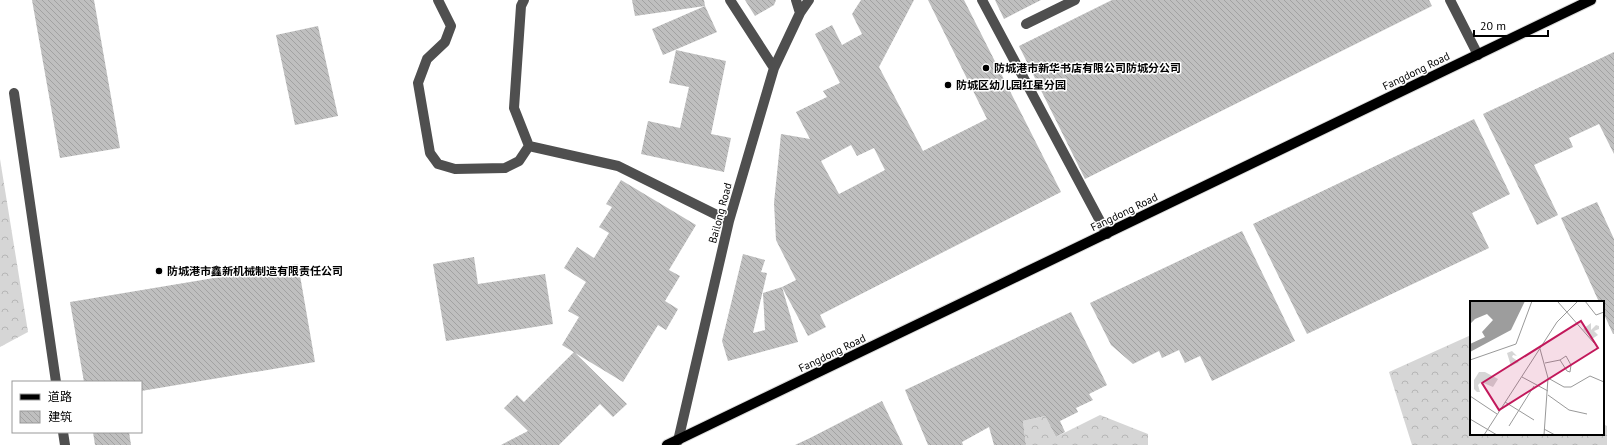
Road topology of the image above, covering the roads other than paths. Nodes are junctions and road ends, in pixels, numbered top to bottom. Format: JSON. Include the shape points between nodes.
{"nodes":[{"id":1,"x":438,"y":0,"type":"edge"},
{"id":2,"x":524,"y":0,"type":"edge"},
{"id":3,"x":730,"y":0,"type":"edge"},
{"id":4,"x":796,"y":0,"type":"edge"},
{"id":5,"x":809,"y":0,"type":"edge"},
{"id":6,"x":982,"y":0,"type":"edge"},
{"id":7,"x":1075,"y":0,"type":"edge"},
{"id":8,"x":1450,"y":0,"type":"edge"},
{"id":9,"x":1591,"y":0,"type":"edge"},
{"id":10,"x":800,"y":13,"type":"junction"},
{"id":11,"x":1026,"y":24,"type":"dead end"},
{"id":12,"x":1478,"y":55,"type":"junction"},
{"id":13,"x":774,"y":68,"type":"junction"},
{"id":14,"x":14,"y":94,"type":"dead end"},
{"id":15,"x":529,"y":146,"type":"junction"},
{"id":16,"x":729,"y":221,"type":"junction"},
{"id":17,"x":1106,"y":234,"type":"junction"},
{"id":18,"x":56,"y":381,"type":"edge"},
{"id":19,"x":63,"y":433,"type":"edge"},
{"id":20,"x":678,"y":440,"type":"junction"},
{"id":21,"x":65,"y":445,"type":"edge"},
{"id":22,"x":667,"y":445,"type":"edge"}],
"edges":[{"from":1,"to":15,"type":"street","via":[[451,26],[445,42],[427,59],[418,83],[430,153],[438,164],[454,169],[505,168],[519,161]]},
{"from":2,"to":15,"type":"street","via":[[521,6],[514,108]]},
{"from":3,"to":13,"type":"street"},
{"from":4,"to":10,"type":"street"},
{"from":5,"to":10,"type":"street","name":"Bailong Road"},
{"from":6,"to":17,"type":"street"},
{"from":7,"to":11,"type":"street"},
{"from":8,"to":12,"type":"street"},
{"from":9,"to":12,"type":"main road","name":"Fangdong Road"},
{"from":10,"to":13,"type":"street","name":"Bailong Road"},
{"from":12,"to":17,"type":"main road","name":"Fangdong Road"},
{"from":13,"to":16,"type":"street","name":"Bailong Road"},
{"from":14,"to":18,"type":"street"},
{"from":15,"to":16,"type":"street","via":[[618,166]]},
{"from":16,"to":20,"type":"street","name":"Bailong Road"},
{"from":17,"to":20,"type":"main road","name":"Fangdong Road"},
{"from":19,"to":21,"type":"street"},
{"from":20,"to":22,"type":"main road","name":"Fangdong Road"}]}
